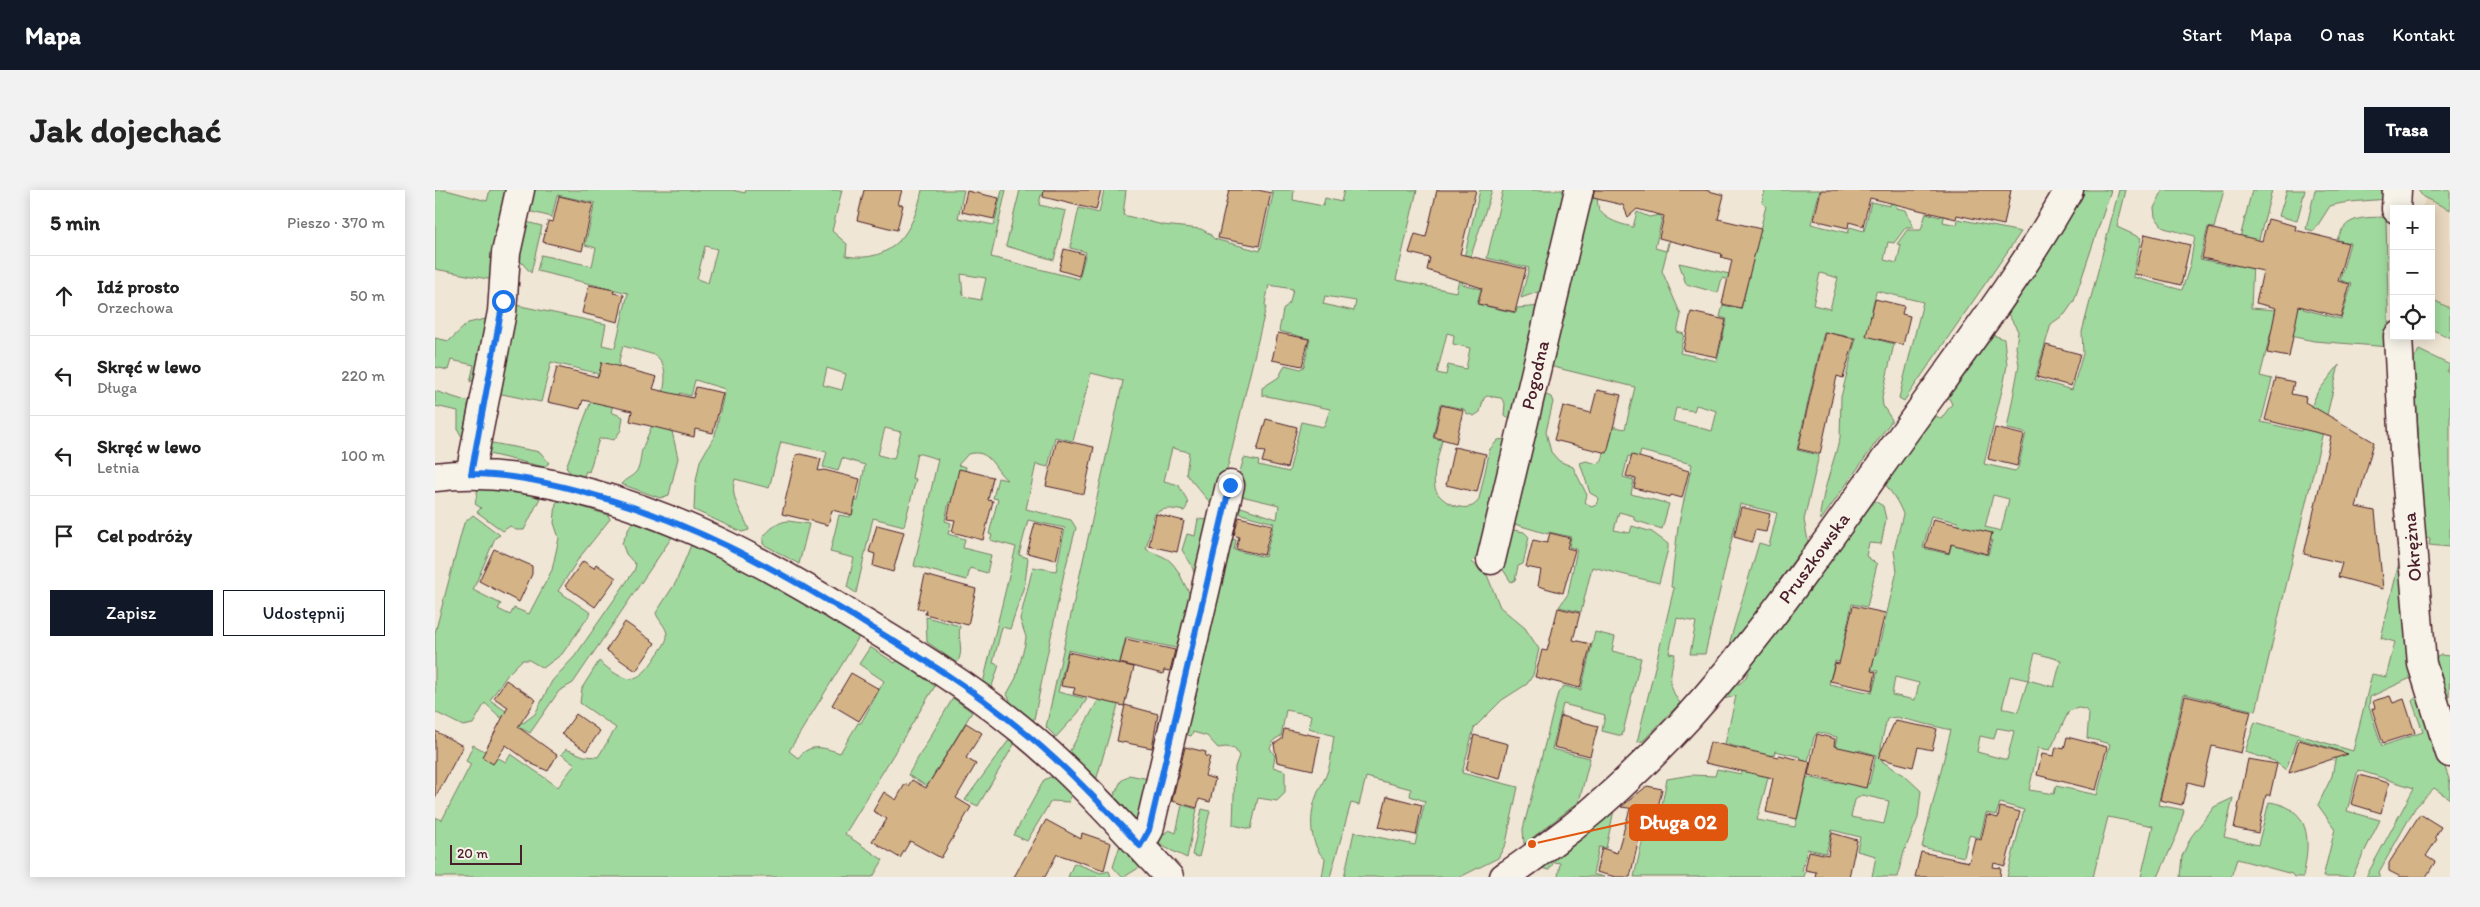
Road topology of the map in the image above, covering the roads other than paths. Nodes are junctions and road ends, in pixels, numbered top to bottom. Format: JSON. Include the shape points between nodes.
{"nodes":[{"id":1,"x":520,"y":190,"type":"edge"},
{"id":2,"x":1579,"y":190,"type":"edge"},
{"id":3,"x":2069,"y":190,"type":"edge"},
{"id":4,"x":2397,"y":190,"type":"edge"},
{"id":5,"x":2396,"y":205,"type":"edge"},
{"id":6,"x":2398,"y":340,"type":"edge"},
{"id":7,"x":471,"y":474,"type":"junction"},
{"id":8,"x":435,"y":477,"type":"edge"},
{"id":9,"x":1230,"y":485,"type":"dead end"},
{"id":10,"x":1491,"y":560,"type":"dead end"},
{"id":11,"x":2450,"y":753,"type":"edge"},
{"id":12,"x":1140,"y":846,"type":"junction"},
{"id":13,"x":1169,"y":877,"type":"edge"},
{"id":14,"x":1504,"y":877,"type":"edge"}],
"edges":[{"from":1,"to":7,"type":"street","via":[[506,253],[502,312]]},
{"from":2,"to":10,"type":"street","name":"Pogodna"},
{"from":3,"to":14,"type":"street","name":"Pruszkowska","via":[[2004,292],[1739,660],[1617,789],[1538,854]]},
{"from":4,"to":5,"type":"street"},
{"from":6,"to":11,"type":"street","name":"Okrężna","via":[[2422,664]]},
{"from":7,"to":8,"type":"street"},
{"from":7,"to":12,"type":"street","via":[[544,482],[615,500],[675,521],[770,566],[954,679],[1019,727],[1068,771]]},
{"from":9,"to":12,"type":"street","via":[[1149,830]]},
{"from":12,"to":13,"type":"street"}]}
